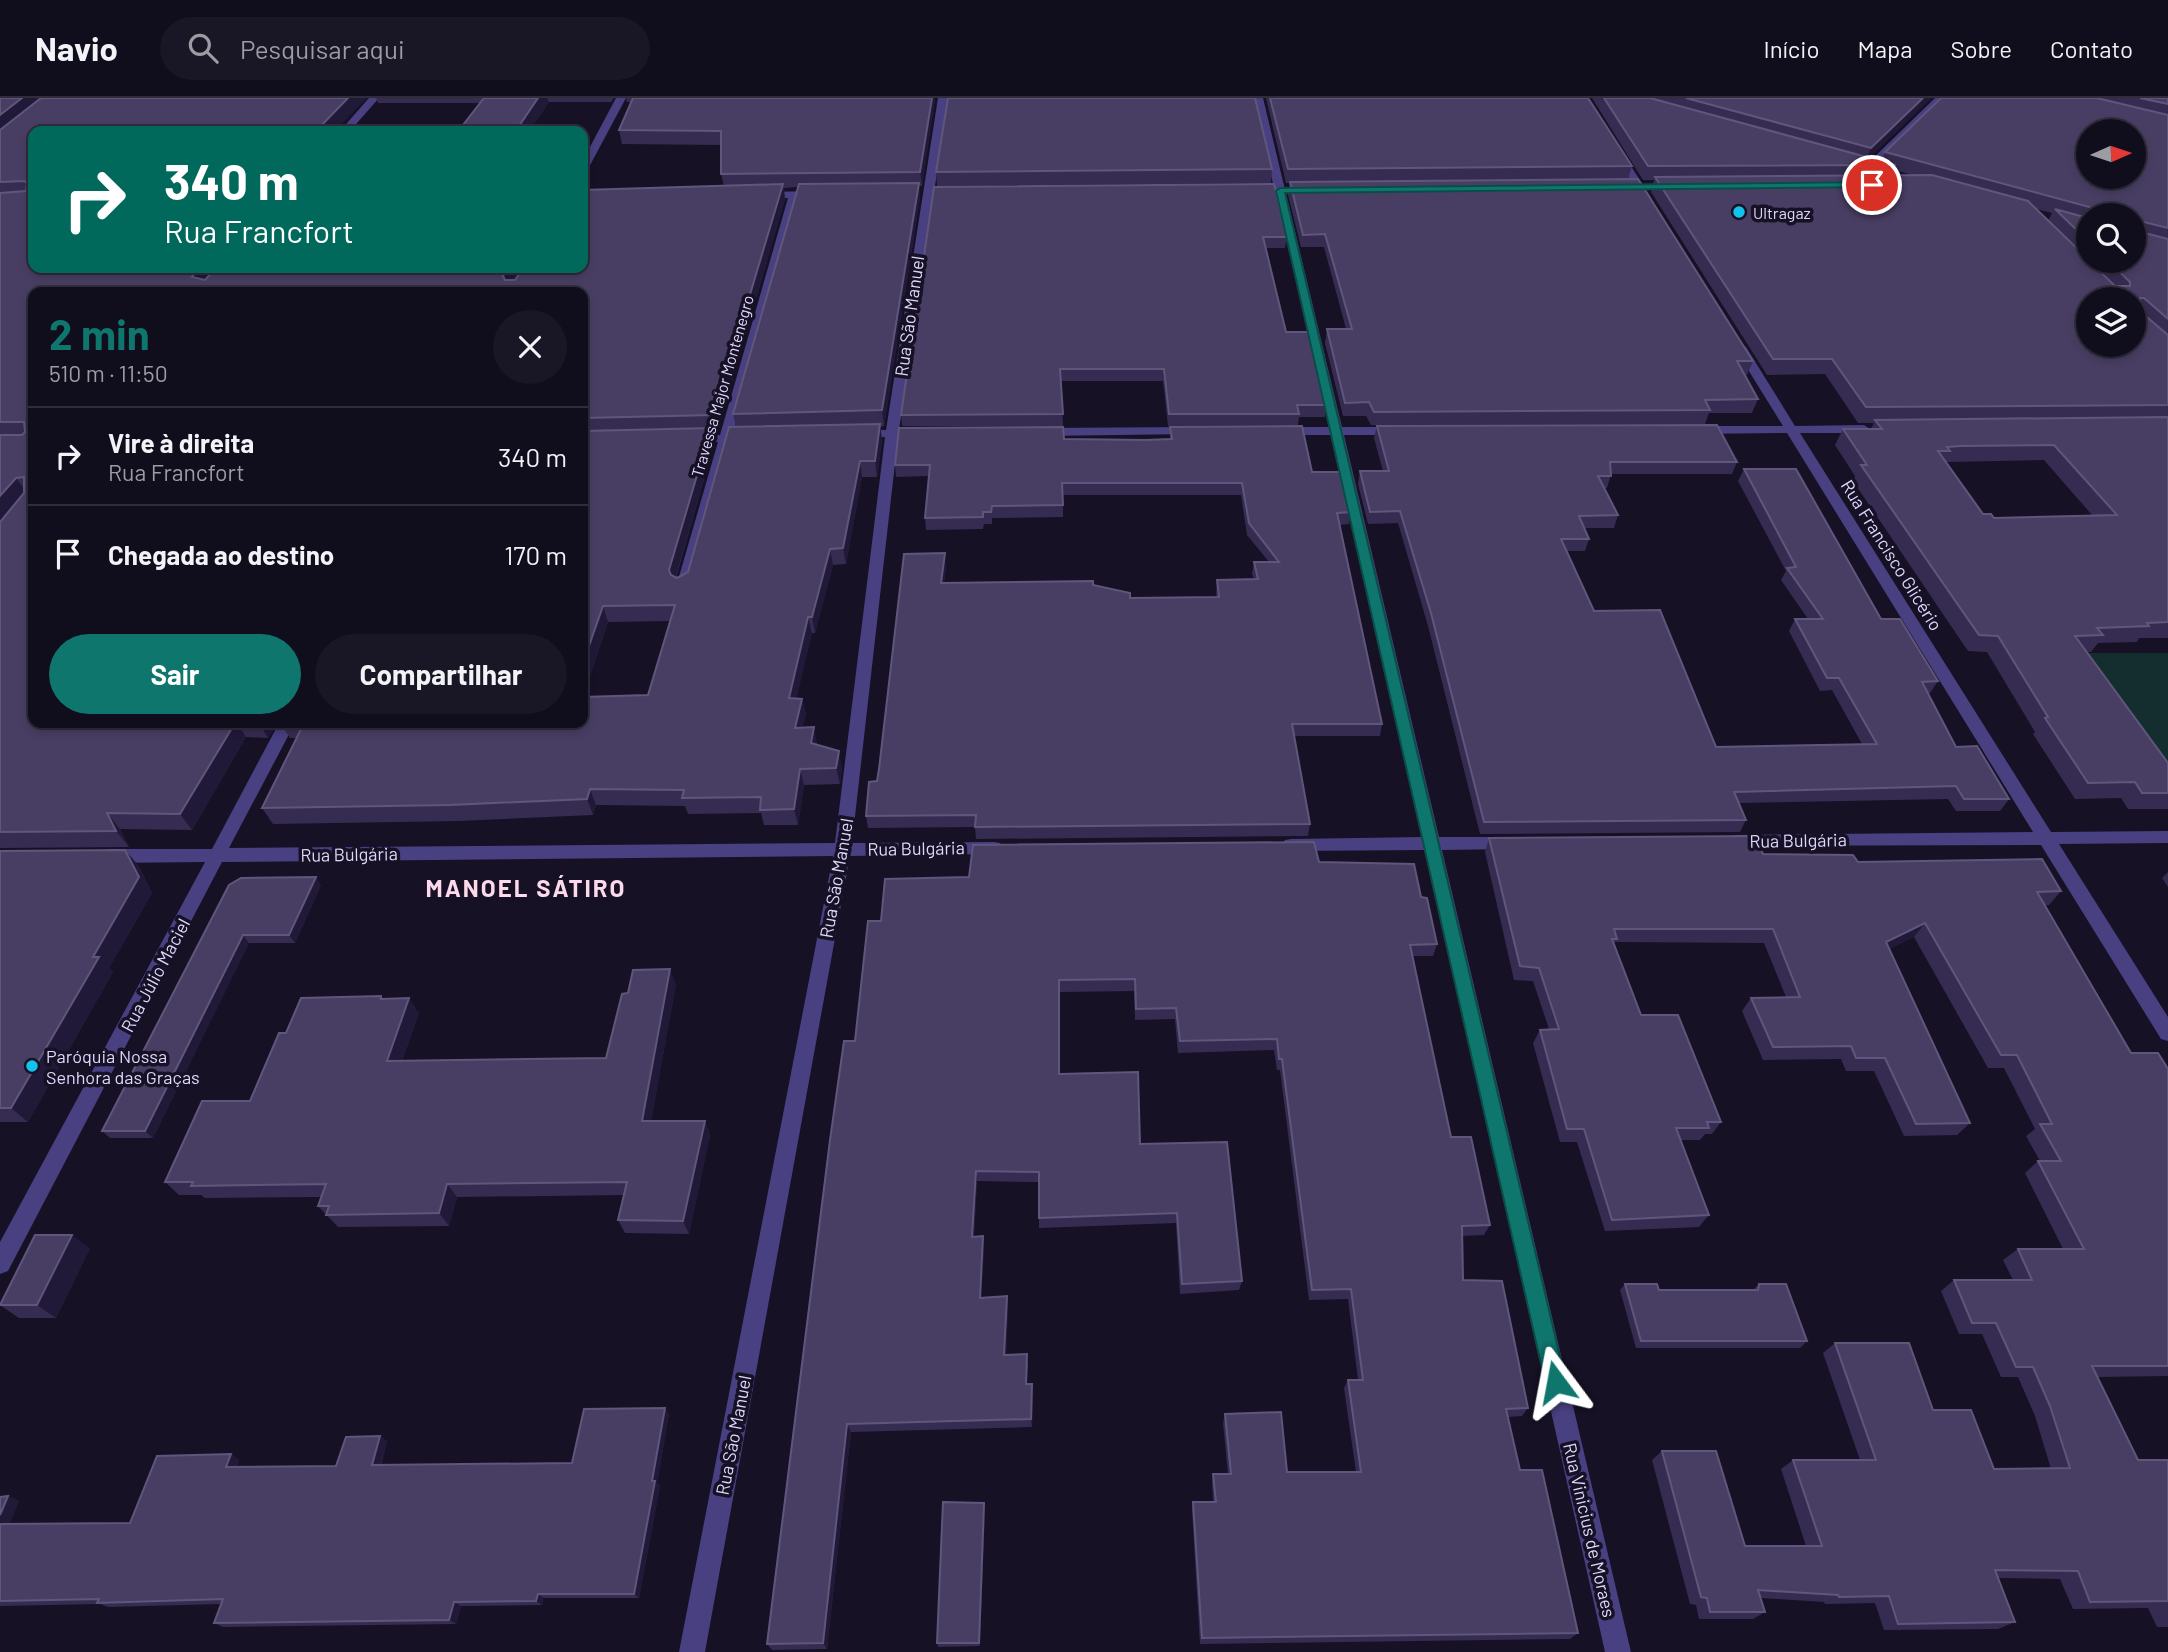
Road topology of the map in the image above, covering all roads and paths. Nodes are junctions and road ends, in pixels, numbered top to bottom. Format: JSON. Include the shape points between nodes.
{"nodes":[{"id":1,"x":374,"y":98,"type":"edge"},
{"id":2,"x":621,"y":98,"type":"edge"},
{"id":3,"x":943,"y":98,"type":"edge"},
{"id":4,"x":1258,"y":98,"type":"edge"},
{"id":5,"x":1940,"y":98,"type":"edge"},
{"id":6,"x":349,"y":126,"type":"edge"},
{"id":7,"x":1612,"y":143,"type":"edge"},
{"id":8,"x":588,"y":160,"type":"edge"},
{"id":9,"x":1868,"y":168,"type":"edge"},
{"id":10,"x":834,"y":194,"type":"edge"},
{"id":11,"x":755,"y":195,"type":"edge"},
{"id":12,"x":794,"y":195,"type":"junction"},
{"id":13,"x":1654,"y":210,"type":"edge"},
{"id":14,"x":1734,"y":338,"type":"edge"},
{"id":15,"x":1875,"y":429,"type":"edge"},
{"id":16,"x":1682,"y":430,"type":"edge"},
{"id":17,"x":1792,"y":430,"type":"junction"},
{"id":18,"x":1212,"y":431,"type":"edge"},
{"id":19,"x":1268,"y":431,"type":"edge"},
{"id":20,"x":1337,"y":431,"type":"junction"},
{"id":21,"x":1406,"y":431,"type":"edge"},
{"id":22,"x":1031,"y":432,"type":"edge"},
{"id":23,"x":892,"y":433,"type":"junction"},
{"id":24,"x":934,"y":433,"type":"edge"},
{"id":25,"x":840,"y":435,"type":"edge"},
{"id":26,"x":762,"y":437,"type":"edge"},
{"id":27,"x":723,"y":438,"type":"junction"},
{"id":28,"x":672,"y":439,"type":"edge"},
{"id":29,"x":683,"y":587,"type":"edge"},
{"id":30,"x":285,"y":728,"type":"edge"},
{"id":31,"x":2168,"y":837,"type":"edge"},
{"id":32,"x":2046,"y":838,"type":"junction"},
{"id":33,"x":1725,"y":841,"type":"edge"},
{"id":34,"x":1530,"y":843,"type":"edge"},
{"id":35,"x":1432,"y":844,"type":"junction"},
{"id":36,"x":1267,"y":845,"type":"edge"},
{"id":37,"x":1007,"y":848,"type":"edge"},
{"id":38,"x":843,"y":849,"type":"junction"},
{"id":39,"x":219,"y":855,"type":"junction"},
{"id":40,"x":96,"y":856,"type":"edge"},
{"id":41,"x":2168,"y":1033,"type":"edge"},
{"id":42,"x":0,"y":1264,"type":"edge"},
{"id":43,"x":692,"y":1652,"type":"edge"},
{"id":44,"x":1618,"y":1652,"type":"edge"}],
"edges":[{"from":1,"to":6,"type":"street"},
{"from":2,"to":8,"type":"street"},
{"from":3,"to":23,"type":"street","name":"Rua São Manuel"},
{"from":4,"to":20,"type":"street","name":"Rua Vinicius de Moraes"},
{"from":5,"to":9,"type":"street"},
{"from":7,"to":13,"type":"street"},
{"from":10,"to":12,"type":"street"},
{"from":11,"to":12,"type":"street"},
{"from":12,"to":27,"type":"street","name":"Travessa Major Montenegro"},
{"from":14,"to":17,"type":"street","name":"Rua Francisco Glicério"},
{"from":15,"to":17,"type":"street"},
{"from":16,"to":17,"type":"street"},
{"from":17,"to":32,"type":"street","name":"Rua Francisco Glicério"},
{"from":18,"to":22,"type":"street"},
{"from":19,"to":20,"type":"street"},
{"from":20,"to":21,"type":"street"},
{"from":20,"to":35,"type":"street","name":"Rua Vinicius de Moraes"},
{"from":23,"to":24,"type":"street"},
{"from":23,"to":25,"type":"street"},
{"from":23,"to":38,"type":"street","name":"Rua São Manuel"},
{"from":26,"to":27,"type":"street"},
{"from":27,"to":28,"type":"street"},
{"from":27,"to":29,"type":"street","name":"Travessa Major Montenegro"},
{"from":30,"to":39,"type":"street","name":"Rua Júlio Maciel"},
{"from":31,"to":32,"type":"street","name":"Rua Bulgária"},
{"from":32,"to":33,"type":"street","name":"Rua Bulgária"},
{"from":32,"to":41,"type":"street","name":"Rua Francisco Glicério"},
{"from":34,"to":35,"type":"street"},
{"from":35,"to":36,"type":"street"},
{"from":35,"to":44,"type":"street","name":"Rua Vinicius de Moraes"},
{"from":37,"to":38,"type":"street","name":"Rua Bulgária"},
{"from":38,"to":39,"type":"street","name":"Rua Bulgária"},
{"from":38,"to":43,"type":"street","name":"Rua São Manuel"},
{"from":39,"to":40,"type":"street","name":"Rua Bulgária"},
{"from":39,"to":42,"type":"street","name":"Rua Júlio Maciel"}]}
